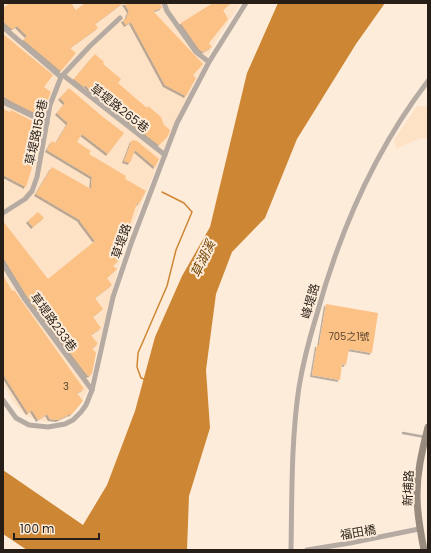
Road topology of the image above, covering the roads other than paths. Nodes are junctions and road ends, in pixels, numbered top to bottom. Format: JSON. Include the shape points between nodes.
{"nodes":[{"id":1,"x":164,"y":3,"type":"edge"},
{"id":2,"x":246,"y":3,"type":"edge"},
{"id":3,"x":120,"y":18,"type":"dead end"},
{"id":4,"x":3,"y":27,"type":"edge"},
{"id":5,"x":209,"y":62,"type":"junction"},
{"id":6,"x":62,"y":76,"type":"junction"},
{"id":7,"x":428,"y":81,"type":"edge"},
{"id":8,"x":3,"y":102,"type":"edge"},
{"id":9,"x":47,"y":123,"type":"junction"},
{"id":10,"x":165,"y":155,"type":"junction"},
{"id":11,"x":3,"y":213,"type":"edge"},
{"id":12,"x":3,"y":264,"type":"edge"},
{"id":13,"x":92,"y":390,"type":"junction"},
{"id":14,"x":3,"y":400,"type":"edge"},
{"id":15,"x":428,"y":426,"type":"edge"},
{"id":16,"x":404,"y":433,"type":"dead end"},
{"id":17,"x":426,"y":438,"type":"edge"},
{"id":18,"x":419,"y":530,"type":"junction"},
{"id":19,"x":291,"y":550,"type":"edge"},
{"id":20,"x":307,"y":550,"type":"edge"},
{"id":21,"x":424,"y":550,"type":"edge"}],
"edges":[{"from":1,"to":5,"type":"street","via":[[196,52]]},
{"from":2,"to":5,"type":"street","name":"草堤路"},
{"from":3,"to":6,"type":"street","name":"草堤路158巷"},
{"from":4,"to":6,"type":"street","name":"草堤路265巷"},
{"from":5,"to":10,"type":"street","name":"草堤路","via":[[177,123]]},
{"from":6,"to":9,"type":"street","name":"草堤路158巷","via":[[50,105]]},
{"from":6,"to":10,"type":"street","name":"草堤路265巷"},
{"from":7,"to":19,"type":"street","name":"峰堤路","via":[[392,134],[368,179],[347,224],[325,283],[299,388],[293,467]]},
{"from":8,"to":9,"type":"street"},
{"from":9,"to":11,"type":"street","name":"草堤路158巷","via":[[32,191],[25,199]]},
{"from":10,"to":13,"type":"street","name":"草堤路","via":[[113,297]]},
{"from":12,"to":13,"type":"street","name":"草堤路233巷","via":[[24,298]]},
{"from":13,"to":14,"type":"street","name":"草堤路","via":[[86,405],[73,420],[48,427],[29,425],[16,418]]},
{"from":15,"to":17,"type":"street","name":"新埔路"},
{"from":16,"to":17,"type":"lane"},
{"from":17,"to":18,"type":"street","name":"新埔路","via":[[418,480]]},
{"from":18,"to":20,"type":"street","name":"福田橋"},
{"from":18,"to":21,"type":"street","name":"新埔路"}]}
